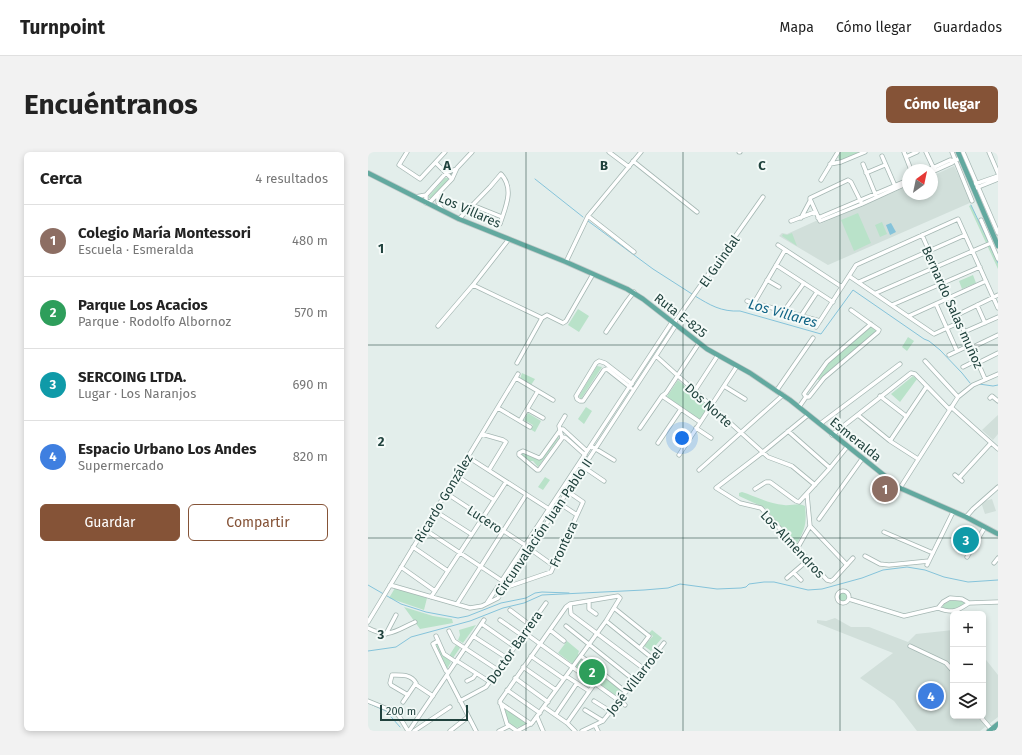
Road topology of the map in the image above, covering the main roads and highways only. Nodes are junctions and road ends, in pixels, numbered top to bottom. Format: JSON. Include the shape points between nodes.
{"nodes":[{"id":1,"x":958,"y":152,"type":"edge"},
{"id":2,"x":368,"y":173,"type":"edge"},
{"id":3,"x":998,"y":246,"type":"edge"},
{"id":4,"x":643,"y":299,"type":"joint"},
{"id":5,"x":707,"y":349,"type":"joint"},
{"id":6,"x":998,"y":534,"type":"edge"},
{"id":7,"x":998,"y":724,"type":"edge"},
{"id":8,"x":993,"y":730,"type":"edge"}],
"edges":[{"from":1,"to":3,"type":"main road"},
{"from":2,"to":4,"type":"main road","name":"Los Villares","via":[[459,219],[594,274],[634,292]]},
{"from":4,"to":5,"type":"main road","name":"Ruta E-825"},
{"from":5,"to":6,"type":"main road","name":"Esmeralda","via":[[777,390],[900,488]]},
{"from":7,"to":8,"type":"main road"}]}
